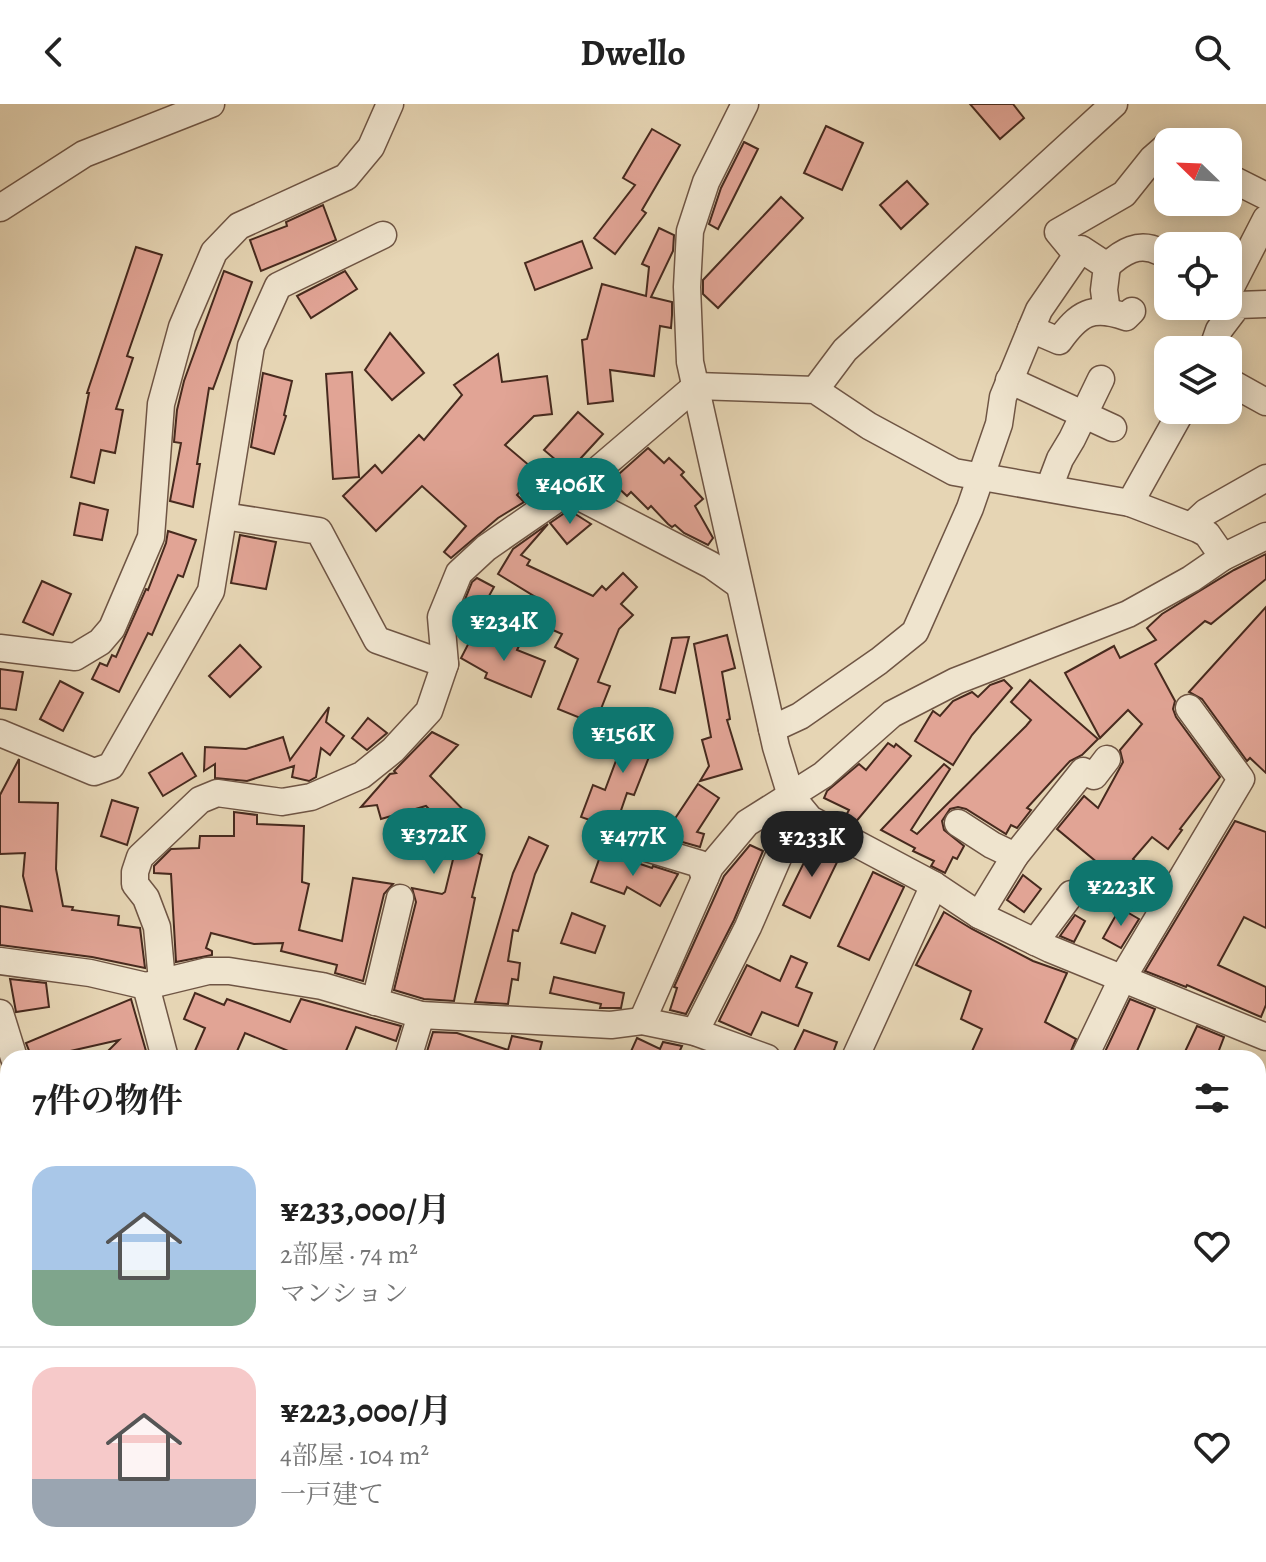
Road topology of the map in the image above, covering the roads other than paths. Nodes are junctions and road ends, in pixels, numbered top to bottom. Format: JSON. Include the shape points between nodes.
{"nodes":[{"id":1,"x":211,"y":104,"type":"edge"},
{"id":2,"x":390,"y":104,"type":"edge"},
{"id":3,"x":745,"y":104,"type":"edge"},
{"id":4,"x":1114,"y":104,"type":"edge"},
{"id":5,"x":1154,"y":157,"type":"edge"},
{"id":6,"x":1242,"y":184,"type":"edge"},
{"id":7,"x":1266,"y":196,"type":"edge"},
{"id":8,"x":0,"y":208,"type":"edge"},
{"id":9,"x":1266,"y":219,"type":"edge"},
{"id":10,"x":383,"y":235,"type":"dead end"},
{"id":11,"x":1154,"y":249,"type":"edge"},
{"id":12,"x":1077,"y":255,"type":"junction"},
{"id":13,"x":1107,"y":266,"type":"junction"},
{"id":14,"x":1242,"y":274,"type":"edge"},
{"id":15,"x":1242,"y":301,"type":"edge"},
{"id":16,"x":1266,"y":304,"type":"edge"},
{"id":17,"x":1031,"y":329,"type":"junction"},
{"id":18,"x":1101,"y":379,"type":"dead end"},
{"id":19,"x":1009,"y":380,"type":"junction"},
{"id":20,"x":696,"y":386,"type":"junction"},
{"id":21,"x":1242,"y":389,"type":"edge"},
{"id":22,"x":815,"y":390,"type":"junction"},
{"id":23,"x":1266,"y":402,"type":"edge"},
{"id":24,"x":1083,"y":413,"type":"junction"},
{"id":25,"x":1174,"y":424,"type":"edge"},
{"id":26,"x":1113,"y":428,"type":"dead end"},
{"id":27,"x":982,"y":476,"type":"junction"},
{"id":28,"x":1266,"y":478,"type":"edge"},
{"id":29,"x":1049,"y":488,"type":"junction"},
{"id":30,"x":568,"y":491,"type":"junction"},
{"id":31,"x":1130,"y":503,"type":"junction"},
{"id":32,"x":224,"y":516,"type":"junction"},
{"id":33,"x":1191,"y":526,"type":"junction"},
{"id":34,"x":1266,"y":536,"type":"edge"},
{"id":35,"x":1223,"y":557,"type":"junction"},
{"id":36,"x":739,"y":585,"type":"junction"},
{"id":37,"x":0,"y":648,"type":"edge"},
{"id":38,"x":445,"y":664,"type":"junction"},
{"id":39,"x":1189,"y":708,"type":"dead end"},
{"id":40,"x":772,"y":729,"type":"junction"},
{"id":41,"x":0,"y":733,"type":"edge"},
{"id":42,"x":1107,"y":759,"type":"dead end"},
{"id":43,"x":791,"y":796,"type":"junction"},
{"id":44,"x":958,"y":823,"type":"dead end"},
{"id":45,"x":610,"y":837,"type":"dead end"},
{"id":46,"x":1015,"y":856,"type":"junction"},
{"id":47,"x":705,"y":878,"type":"junction"},
{"id":48,"x":934,"y":885,"type":"junction"},
{"id":49,"x":1071,"y":894,"type":"dead end"},
{"id":50,"x":400,"y":898,"type":"dead end"},
{"id":51,"x":979,"y":915,"type":"junction"},
{"id":52,"x":1035,"y":942,"type":"junction"},
{"id":53,"x":0,"y":961,"type":"edge"},
{"id":54,"x":1123,"y":977,"type":"junction"},
{"id":55,"x":154,"y":984,"type":"junction"},
{"id":56,"x":375,"y":1002,"type":"junction"},
{"id":57,"x":0,"y":1013,"type":"edge"},
{"id":58,"x":421,"y":1015,"type":"junction"},
{"id":59,"x":642,"y":1021,"type":"junction"},
{"id":60,"x":695,"y":1032,"type":"junction"},
{"id":61,"x":1266,"y":1037,"type":"edge"},
{"id":62,"x":8,"y":1050,"type":"edge"},
{"id":63,"x":164,"y":1050,"type":"edge"},
{"id":64,"x":410,"y":1050,"type":"edge"},
{"id":65,"x":745,"y":1050,"type":"edge"},
{"id":66,"x":859,"y":1050,"type":"edge"},
{"id":67,"x":1088,"y":1050,"type":"edge"}],
"edges":[{"from":1,"to":8,"type":"street","via":[[84,154]]},
{"from":2,"to":37,"type":"street","via":[[371,147],[346,177],[239,226],[214,252],[182,327],[161,404],[151,537],[112,628],[75,657]]},
{"from":3,"to":20,"type":"street","via":[[706,182],[690,231],[687,287]]},
{"from":4,"to":22,"type":"street","via":[[845,350]]},
{"from":5,"to":12,"type":"street","via":[[1124,194],[1058,232]]},
{"from":6,"to":7,"type":"street"},
{"from":9,"to":14,"type":"street"},
{"from":10,"to":32,"type":"street","via":[[278,286],[251,346]]},
{"from":11,"to":13,"type":"street","via":[[1132,248]]},
{"from":12,"to":13,"type":"street","via":[[1081,249]]},
{"from":12,"to":17,"type":"street"},
{"from":13,"to":17,"type":"street","via":[[1104,285],[1119,312],[1082,315],[1059,341]]},
{"from":15,"to":16,"type":"street"},
{"from":17,"to":19,"type":"street"},
{"from":18,"to":24,"type":"street"},
{"from":19,"to":24,"type":"street"},
{"from":19,"to":27,"type":"street"},
{"from":20,"to":22,"type":"street"},
{"from":20,"to":30,"type":"street"},
{"from":20,"to":36,"type":"street"},
{"from":21,"to":23,"type":"street"},
{"from":22,"to":27,"type":"street","via":[[954,472]]},
{"from":24,"to":26,"type":"street"},
{"from":24,"to":29,"type":"street"},
{"from":25,"to":31,"type":"street"},
{"from":27,"to":29,"type":"street"},
{"from":27,"to":40,"type":"street","via":[[915,632],[800,716]]},
{"from":28,"to":33,"type":"street"},
{"from":29,"to":31,"type":"street"},
{"from":30,"to":36,"type":"street","via":[[711,565]]},
{"from":30,"to":38,"type":"street","via":[[459,573],[441,617]]},
{"from":31,"to":33,"type":"street"},
{"from":32,"to":38,"type":"street","via":[[319,531],[377,640]]},
{"from":32,"to":41,"type":"street","via":[[211,591],[111,766],[94,772]]},
{"from":33,"to":35,"type":"street","via":[[1207,534]]},
{"from":34,"to":35,"type":"street"},
{"from":35,"to":43,"type":"street","via":[[1128,614],[956,681],[892,714]]},
{"from":36,"to":40,"type":"street"},
{"from":38,"to":55,"type":"street","via":[[429,711],[362,775],[311,797],[282,802],[217,793],[200,800],[140,857],[135,884],[157,927]]},
{"from":39,"to":54,"type":"street","via":[[1241,779]]},
{"from":40,"to":43,"type":"street"},
{"from":42,"to":46,"type":"street","via":[[1094,776],[1083,771]]},
{"from":43,"to":47,"type":"street","via":[[747,823]]},
{"from":43,"to":48,"type":"street","via":[[810,819]]},
{"from":43,"to":60,"type":"street","via":[[791,828]]},
{"from":44,"to":46,"type":"street"},
{"from":45,"to":47,"type":"street","via":[[700,864]]},
{"from":46,"to":51,"type":"street"},
{"from":47,"to":59,"type":"street"},
{"from":48,"to":51,"type":"street"},
{"from":48,"to":66,"type":"street"},
{"from":49,"to":52,"type":"street"},
{"from":50,"to":56,"type":"street"},
{"from":51,"to":52,"type":"street"},
{"from":52,"to":54,"type":"street"},
{"from":53,"to":55,"type":"street"},
{"from":54,"to":61,"type":"street"},
{"from":54,"to":67,"type":"street"},
{"from":55,"to":56,"type":"street","via":[[229,971],[322,986]]},
{"from":55,"to":63,"type":"street"},
{"from":56,"to":58,"type":"street"},
{"from":57,"to":62,"type":"street"},
{"from":58,"to":59,"type":"street","via":[[611,1025]]},
{"from":58,"to":64,"type":"street"},
{"from":59,"to":60,"type":"street"},
{"from":60,"to":65,"type":"street"}]}
